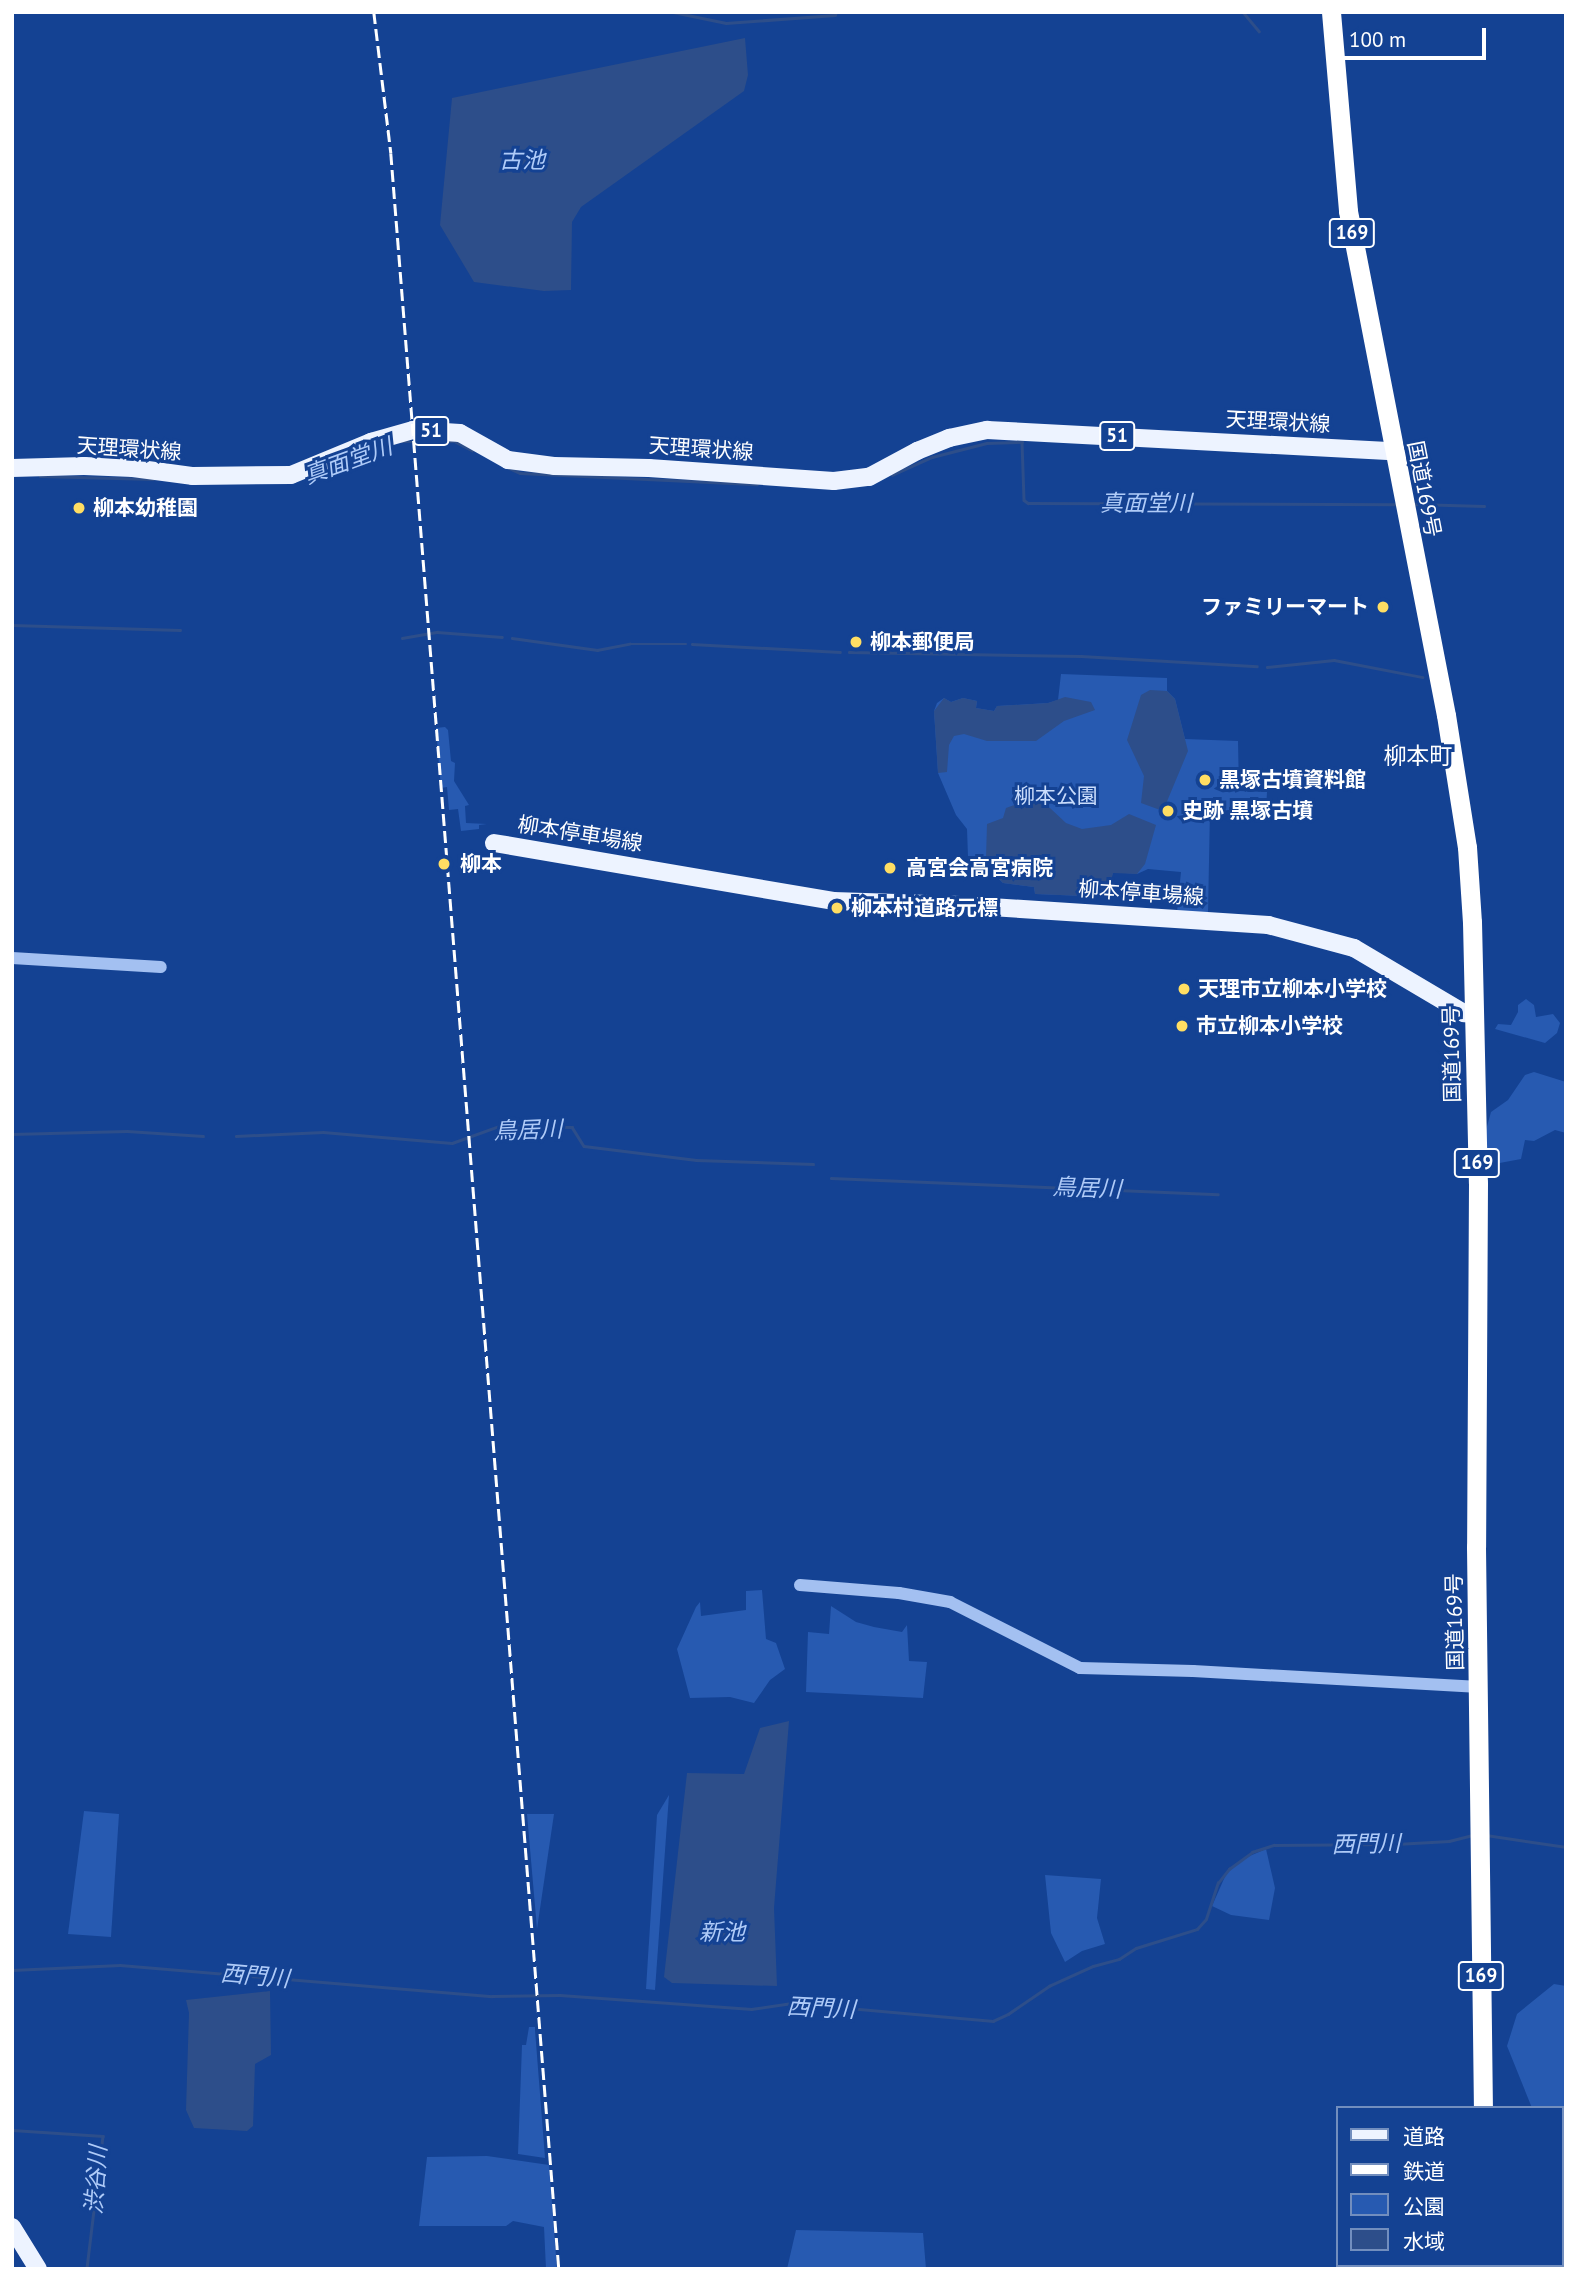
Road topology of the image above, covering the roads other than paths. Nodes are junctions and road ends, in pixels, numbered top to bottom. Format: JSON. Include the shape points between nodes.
{"nodes":[{"id":1,"x":1331,"y":12,"type":"edge"},
{"id":2,"x":1392,"y":451,"type":"junction"},
{"id":3,"x":12,"y":468,"type":"edge"},
{"id":4,"x":494,"y":844,"type":"dead end"},
{"id":5,"x":12,"y":958,"type":"edge"},
{"id":6,"x":161,"y":967,"type":"dead end"},
{"id":7,"x":1475,"y":1015,"type":"junction"},
{"id":8,"x":800,"y":1585,"type":"dead end"},
{"id":9,"x":1480,"y":1688,"type":"junction"},
{"id":10,"x":1483,"y":2106,"type":"edge"},
{"id":11,"x":12,"y":2227,"type":"edge"},
{"id":12,"x":38,"y":2269,"type":"edge"}],
"edges":[{"from":1,"to":2,"type":"highway","name":"国道169号","number":"169","via":[[1348,211]]},
{"from":2,"to":3,"type":"main road","name":"天理環状線","number":"51","via":[[987,430],[938,443],[869,477],[834,481],[554,466],[508,460],[460,433],[413,430],[291,475],[192,476],[85,466]]},
{"from":2,"to":7,"type":"highway","name":"国道169号","number":"169","via":[[1446,715],[1467,847]]},
{"from":4,"to":7,"type":"main road","name":"柳本停車場線","via":[[833,901],[1268,925],[1354,948],[1464,1013]]},
{"from":5,"to":6,"type":"street"},
{"from":7,"to":9,"type":"highway","name":"国道169号","number":"169"},
{"from":8,"to":9,"type":"street","via":[[950,1602],[1080,1668]]},
{"from":9,"to":10,"type":"highway","name":"国道169号","number":"169"},
{"from":11,"to":12,"type":"main road"}]}
